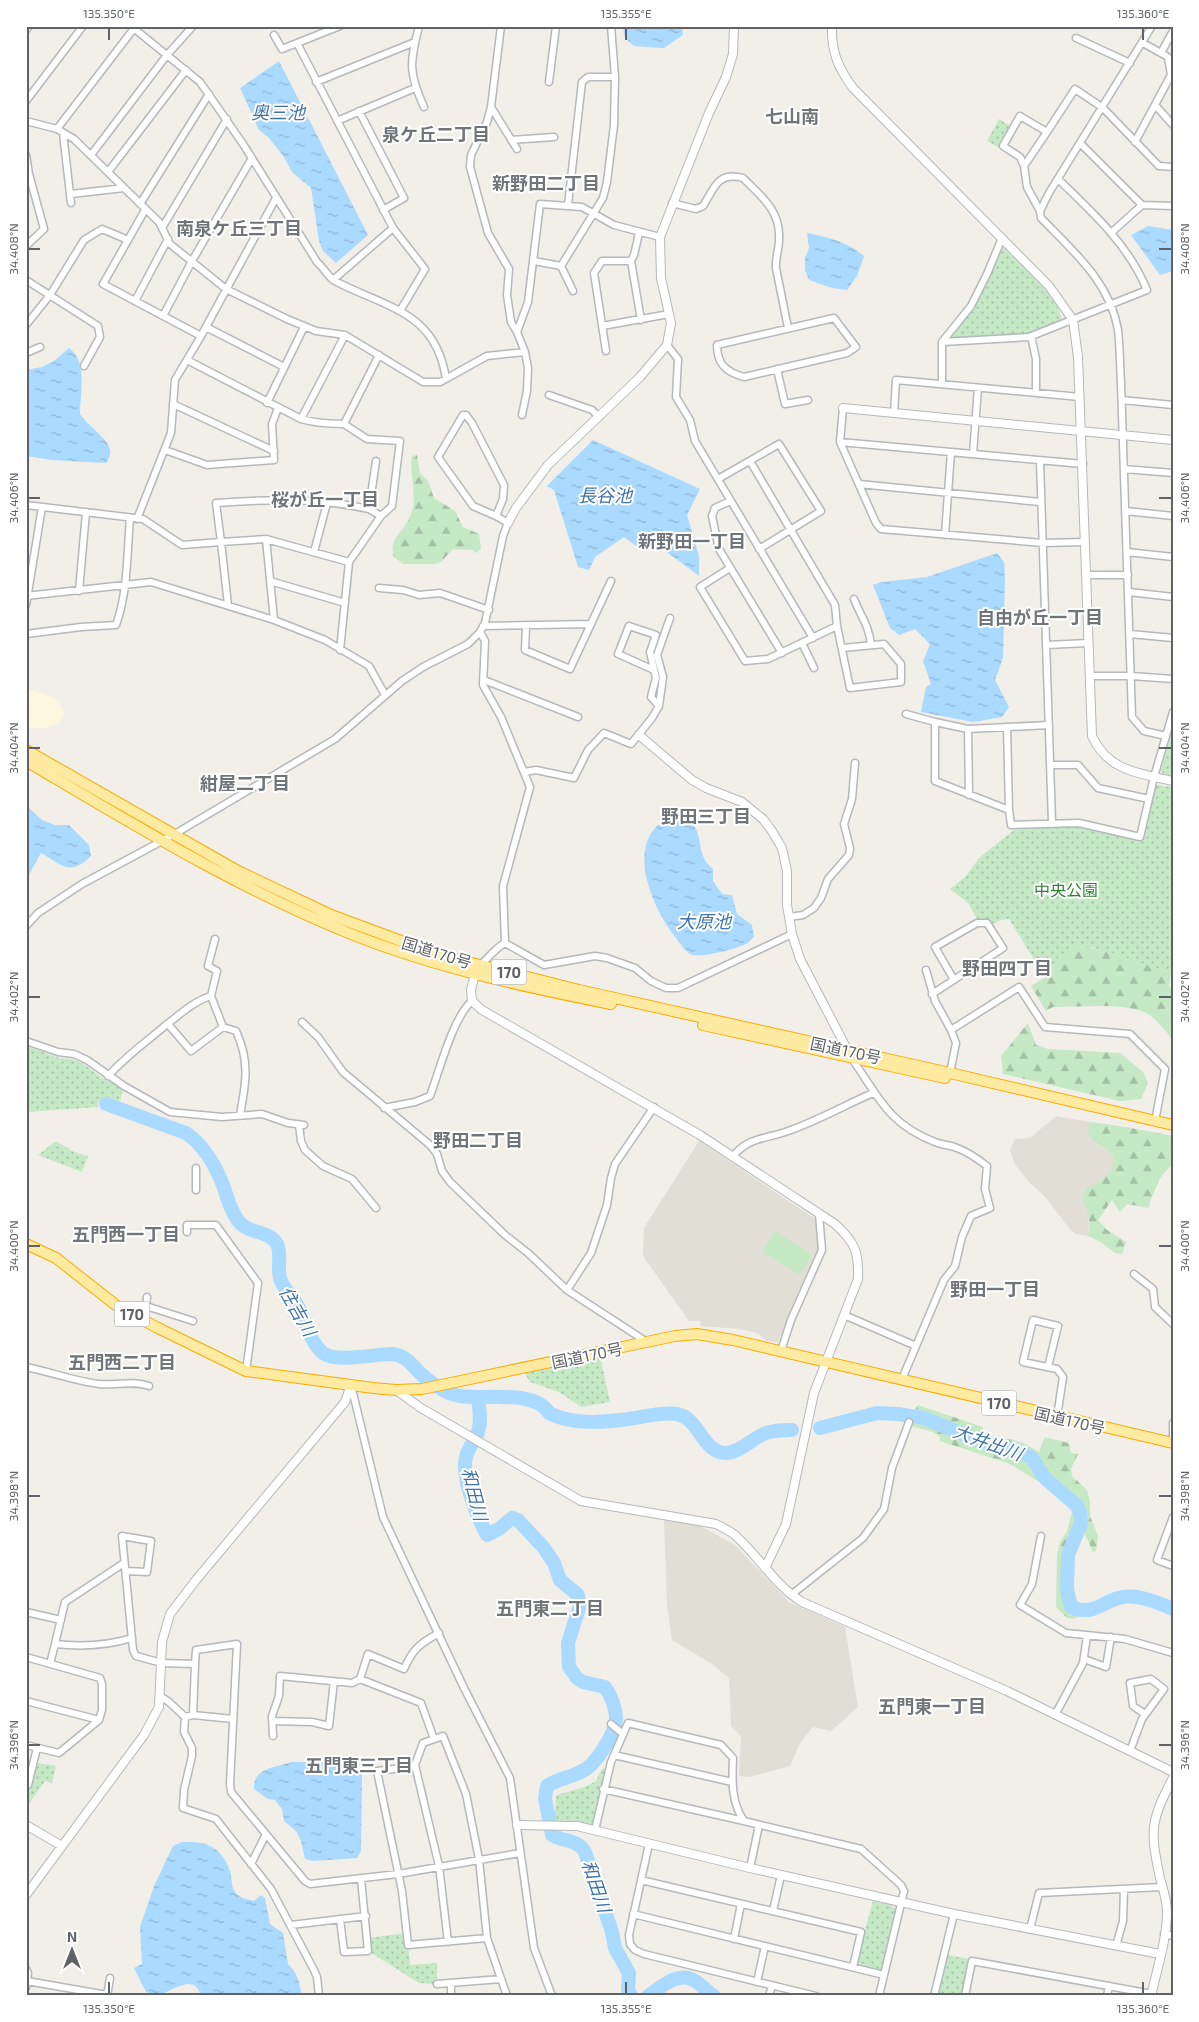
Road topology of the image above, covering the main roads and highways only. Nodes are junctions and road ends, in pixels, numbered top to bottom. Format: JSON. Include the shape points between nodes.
{"nodes":[{"id":1,"x":26,"y":750,"type":"edge"},
{"id":2,"x":26,"y":761,"type":"edge"},
{"id":3,"x":477,"y":970,"type":"junction"},
{"id":4,"x":1030,"y":1093,"type":"junction"},
{"id":5,"x":1173,"y":1125,"type":"edge"},
{"id":6,"x":26,"y":1244,"type":"edge"},
{"id":7,"x":1173,"y":1442,"type":"edge"}],
"edges":[{"from":1,"to":3,"type":"highway","name":"国道170号","number":"170","via":[[238,871],[331,915]]},
{"from":2,"to":3,"type":"highway","name":"国道170号","number":"170","via":[[228,878],[322,922],[375,942]]},
{"from":3,"to":4,"type":"highway","name":"国道170号","number":"170","via":[[847,1049]]},
{"from":3,"to":4,"type":"highway","name":"国道170号","number":"170","via":[[852,1059]]},
{"from":4,"to":5,"type":"highway","name":"国道170号","number":"170"},
{"from":6,"to":7,"type":"highway","name":"国道170号","number":"170","via":[[56,1258],[117,1306],[246,1371],[396,1390],[422,1389],[698,1334]]}]}
